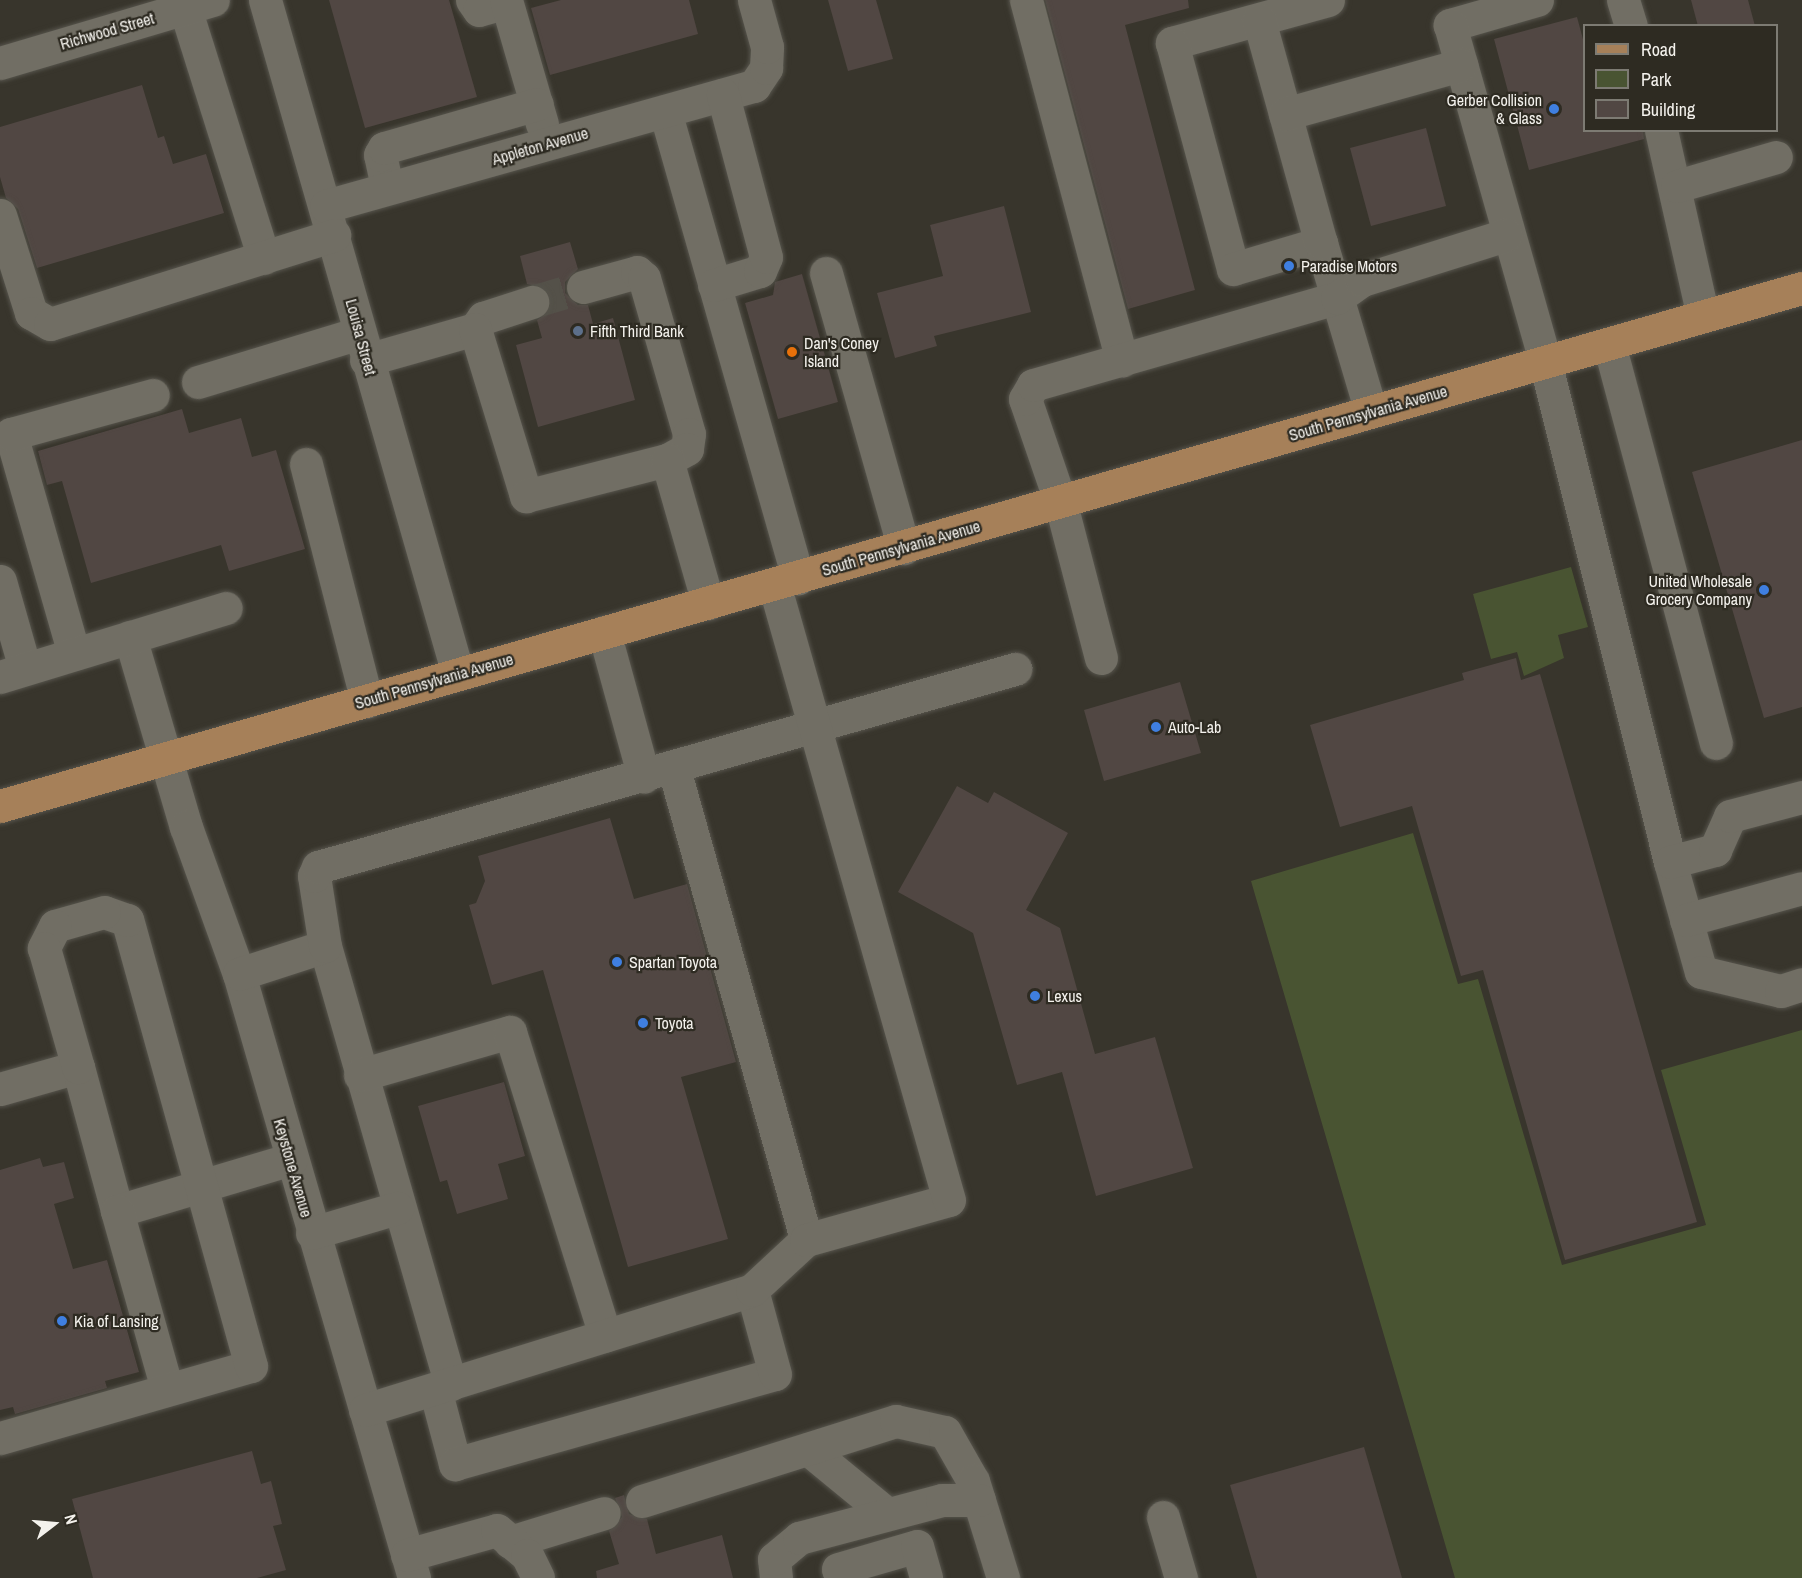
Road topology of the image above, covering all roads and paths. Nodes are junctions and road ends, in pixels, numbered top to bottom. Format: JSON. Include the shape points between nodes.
{"nodes":[{"id":1,"x":265,"y":0,"type":"edge"},
{"id":2,"x":472,"y":0,"type":"edge"},
{"id":3,"x":754,"y":0,"type":"edge"},
{"id":4,"x":1026,"y":0,"type":"edge"},
{"id":5,"x":1328,"y":0,"type":"edge"},
{"id":6,"x":1537,"y":0,"type":"edge"},
{"id":7,"x":1623,"y":0,"type":"edge"},
{"id":8,"x":505,"y":1,"type":"edge"},
{"id":9,"x":199,"y":4,"type":"edge"},
{"id":10,"x":1447,"y":12,"type":"edge"},
{"id":11,"x":1258,"y":20,"type":"junction"},
{"id":12,"x":1630,"y":24,"type":"edge"},
{"id":13,"x":0,"y":63,"type":"edge"},
{"id":14,"x":1461,"y":65,"type":"junction"},
{"id":15,"x":723,"y":95,"type":"junction"},
{"id":16,"x":537,"y":104,"type":"junction"},
{"id":17,"x":664,"y":111,"type":"junction"},
{"id":18,"x":1285,"y":114,"type":"junction"},
{"id":19,"x":1662,"y":132,"type":"edge"},
{"id":20,"x":548,"y":144,"type":"junction"},
{"id":21,"x":1776,"y":157,"type":"dead end"},
{"id":22,"x":1677,"y":186,"type":"junction"},
{"id":23,"x":387,"y":187,"type":"junction"},
{"id":24,"x":0,"y":215,"type":"edge"},
{"id":25,"x":330,"y":220,"type":"junction"},
{"id":26,"x":1506,"y":235,"type":"junction"},
{"id":27,"x":1321,"y":243,"type":"junction"},
{"id":28,"x":264,"y":258,"type":"junction"},
{"id":29,"x":826,"y":273,"type":"dead end"},
{"id":30,"x":714,"y":285,"type":"junction"},
{"id":31,"x":583,"y":287,"type":"tunnel mouth"},
{"id":32,"x":1802,"y":288,"type":"edge"},
{"id":33,"x":1337,"y":298,"type":"junction"},
{"id":34,"x":532,"y":302,"type":"tunnel mouth"},
{"id":35,"x":1704,"y":316,"type":"junction"},
{"id":36,"x":475,"y":329,"type":"junction"},
{"id":37,"x":1609,"y":344,"type":"junction"},
{"id":38,"x":363,"y":347,"type":"junction"},
{"id":39,"x":1122,"y":360,"type":"junction"},
{"id":40,"x":1545,"y":362,"type":"junction"},
{"id":41,"x":198,"y":382,"type":"dead end"},
{"id":42,"x":153,"y":395,"type":"dead end"},
{"id":43,"x":1371,"y":412,"type":"junction"},
{"id":44,"x":667,"y":460,"type":"junction"},
{"id":45,"x":306,"y":464,"type":"dead end"},
{"id":46,"x":1060,"y":501,"type":"junction"},
{"id":47,"x":904,"y":548,"type":"junction"},
{"id":48,"x":0,"y":581,"type":"edge"},
{"id":49,"x":786,"y":581,"type":"junction"},
{"id":50,"x":708,"y":603,"type":"junction"},
{"id":51,"x":226,"y":608,"type":"dead end"},
{"id":52,"x":604,"y":632,"type":"junction"},
{"id":53,"x":130,"y":637,"type":"junction"},
{"id":54,"x":74,"y":654,"type":"junction"},
{"id":55,"x":1101,"y":658,"type":"dead end"},
{"id":56,"x":1015,"y":669,"type":"dead end"},
{"id":57,"x":13,"y":673,"type":"edge"},
{"id":58,"x":458,"y":674,"type":"junction"},
{"id":59,"x":367,"y":701,"type":"junction"},
{"id":60,"x":817,"y":729,"type":"junction"},
{"id":61,"x":1716,"y":743,"type":"dead end"},
{"id":62,"x":164,"y":760,"type":"junction"},
{"id":63,"x":659,"y":773,"type":"junction"},
{"id":64,"x":1802,"y":796,"type":"edge"},
{"id":65,"x":0,"y":806,"type":"edge"},
{"id":66,"x":1670,"y":862,"type":"junction"},
{"id":67,"x":1802,"y":888,"type":"edge"},
{"id":68,"x":1686,"y":920,"type":"junction"},
{"id":69,"x":325,"y":946,"type":"junction"},
{"id":70,"x":239,"y":974,"type":"junction"},
{"id":71,"x":1802,"y":984,"type":"edge"},
{"id":72,"x":78,"y":1066,"type":"junction"},
{"id":73,"x":360,"y":1075,"type":"junction"},
{"id":74,"x":0,"y":1089,"type":"edge"},
{"id":75,"x":291,"y":1159,"type":"junction"},
{"id":76,"x":199,"y":1187,"type":"junction"},
{"id":77,"x":398,"y":1208,"type":"junction"},
{"id":78,"x":117,"y":1210,"type":"junction"},
{"id":79,"x":312,"y":1233,"type":"junction"},
{"id":80,"x":806,"y":1240,"type":"junction"},
{"id":81,"x":752,"y":1290,"type":"junction"},
{"id":82,"x":605,"y":1336,"type":"junction"},
{"id":83,"x":443,"y":1387,"type":"junction"},
{"id":84,"x":167,"y":1389,"type":"junction"},
{"id":85,"x":365,"y":1410,"type":"junction"},
{"id":86,"x":0,"y":1438,"type":"edge"},
{"id":87,"x":808,"y":1449,"type":"junction"},
{"id":88,"x":979,"y":1500,"type":"junction"},
{"id":89,"x":642,"y":1501,"type":"dead end"},
{"id":90,"x":604,"y":1513,"type":"dead end"},
{"id":91,"x":887,"y":1514,"type":"junction"},
{"id":92,"x":1163,"y":1517,"type":"dead end"},
{"id":93,"x":510,"y":1542,"type":"junction"},
{"id":94,"x":775,"y":1569,"type":"edge"},
{"id":95,"x":409,"y":1572,"type":"edge"},
{"id":96,"x":538,"y":1578,"type":"edge"},
{"id":97,"x":841,"y":1578,"type":"edge"},
{"id":98,"x":926,"y":1578,"type":"edge"},
{"id":99,"x":1003,"y":1578,"type":"edge"},
{"id":100,"x":1181,"y":1578,"type":"edge"}],
"edges":[{"from":1,"to":25,"type":"street","name":"Louisa Street"},
{"from":2,"to":8,"type":"street","via":[[479,10]]},
{"from":3,"to":15,"type":"street","name":"Appleton Avenue","via":[[766,47],[766,68],[754,86]]},
{"from":4,"to":39,"type":"street"},
{"from":5,"to":11,"type":"street"},
{"from":6,"to":10,"type":"street"},
{"from":7,"to":12,"type":"street"},
{"from":8,"to":16,"type":"street"},
{"from":9,"to":13,"type":"street","name":"Richwood Street"},
{"from":9,"to":28,"type":"street"},
{"from":10,"to":14,"type":"street"},
{"from":11,"to":18,"type":"street"},
{"from":11,"to":27,"type":"street","via":[[1172,43],[1233,269]]},
{"from":14,"to":18,"type":"street"},
{"from":14,"to":26,"type":"street"},
{"from":15,"to":17,"type":"street","name":"Appleton Avenue"},
{"from":15,"to":30,"type":"street","via":[[766,257],[760,272]]},
{"from":16,"to":20,"type":"street"},
{"from":16,"to":23,"type":"street","via":[[384,148],[380,155]]},
{"from":17,"to":20,"type":"street","name":"Appleton Avenue"},
{"from":17,"to":30,"type":"street"},
{"from":18,"to":27,"type":"street"},
{"from":19,"to":22,"type":"street"},
{"from":20,"to":23,"type":"street","name":"Appleton Avenue"},
{"from":21,"to":22,"type":"street"},
{"from":22,"to":35,"type":"street","via":[[1683,242]]},
{"from":23,"to":25,"type":"street","name":"Appleton Avenue"},
{"from":24,"to":28,"type":"street","name":"Appleton Avenue","via":[[31,313],[50,324]]},
{"from":25,"to":28,"type":"street","name":"Appleton Avenue"},
{"from":25,"to":38,"type":"street","name":"Louisa Street"},
{"from":26,"to":33,"type":"street","via":[[1362,280]]},
{"from":26,"to":40,"type":"street"},
{"from":27,"to":33,"type":"street"},
{"from":29,"to":47,"type":"street"},
{"from":30,"to":49,"type":"street"},
{"from":31,"to":44,"type":"street","via":[[637,272],[644,278],[689,434],[687,449]]},
{"from":32,"to":35,"type":"main road","name":"South Pennsylvania Avenue"},
{"from":33,"to":39,"type":"street"},
{"from":33,"to":43,"type":"street"},
{"from":34,"to":36,"type":"street","via":[[483,318]]},
{"from":35,"to":37,"type":"main road","name":"South Pennsylvania Avenue"},
{"from":36,"to":38,"type":"street"},
{"from":36,"to":44,"type":"street","via":[[526,496]]},
{"from":37,"to":40,"type":"main road","name":"South Pennsylvania Avenue"},
{"from":37,"to":61,"type":"street"},
{"from":38,"to":41,"type":"street"},
{"from":38,"to":58,"type":"street","name":"Louisa Street"},
{"from":39,"to":46,"type":"street","via":[[1033,385],[1027,391],[1024,399]]},
{"from":40,"to":43,"type":"main road","name":"South Pennsylvania Avenue"},
{"from":40,"to":66,"type":"street"},
{"from":42,"to":54,"type":"street","via":[[11,434]]},
{"from":43,"to":46,"type":"main road","name":"South Pennsylvania Avenue"},
{"from":44,"to":50,"type":"street"},
{"from":45,"to":59,"type":"street"},
{"from":46,"to":47,"type":"main road","name":"South Pennsylvania Avenue"},
{"from":46,"to":55,"type":"street"},
{"from":47,"to":49,"type":"main road","name":"South Pennsylvania Avenue"},
{"from":48,"to":57,"type":"street"},
{"from":49,"to":50,"type":"main road","name":"South Pennsylvania Avenue"},
{"from":49,"to":60,"type":"street"},
{"from":50,"to":52,"type":"main road","name":"South Pennsylvania Avenue"},
{"from":51,"to":53,"type":"street"},
{"from":52,"to":58,"type":"main road","name":"South Pennsylvania Avenue"},
{"from":52,"to":63,"type":"street"},
{"from":53,"to":54,"type":"street"},
{"from":53,"to":62,"type":"street","name":"Keystone Avenue"},
{"from":54,"to":57,"type":"street"},
{"from":56,"to":60,"type":"street"},
{"from":58,"to":59,"type":"main road","name":"South Pennsylvania Avenue"},
{"from":59,"to":62,"type":"main road","name":"South Pennsylvania Avenue"},
{"from":60,"to":63,"type":"street"},
{"from":60,"to":80,"type":"street","via":[[949,1200]]},
{"from":62,"to":65,"type":"main road","name":"South Pennsylvania Avenue"},
{"from":62,"to":70,"type":"street","name":"Keystone Avenue"},
{"from":63,"to":69,"type":"street","via":[[318,867],[314,876]]},
{"from":63,"to":80,"type":"street"},
{"from":64,"to":66,"type":"street","via":[[1730,816],[1715,850]]},
{"from":66,"to":68,"type":"street"},
{"from":67,"to":68,"type":"street"},
{"from":68,"to":71,"type":"street","via":[[1701,972],[1781,991]]},
{"from":69,"to":70,"type":"street"},
{"from":69,"to":73,"type":"street"},
{"from":70,"to":75,"type":"street","name":"Keystone Avenue"},
{"from":72,"to":74,"type":"street"},
{"from":72,"to":76,"type":"street","via":[[44,948],[55,926],[104,912],[127,920]]},
{"from":72,"to":78,"type":"street"},
{"from":73,"to":77,"type":"street"},
{"from":73,"to":82,"type":"street","via":[[510,1032]]},
{"from":75,"to":76,"type":"street"},
{"from":75,"to":79,"type":"street","name":"Keystone Avenue"},
{"from":76,"to":78,"type":"street"},
{"from":76,"to":84,"type":"street","via":[[251,1366]]},
{"from":77,"to":79,"type":"street"},
{"from":77,"to":83,"type":"street"},
{"from":78,"to":84,"type":"street"},
{"from":79,"to":85,"type":"street","name":"Keystone Avenue"},
{"from":80,"to":81,"type":"street"},
{"from":81,"to":82,"type":"street"},
{"from":81,"to":83,"type":"street","via":[[775,1374],[455,1464]]},
{"from":82,"to":83,"type":"street"},
{"from":83,"to":85,"type":"street"},
{"from":84,"to":86,"type":"street"},
{"from":85,"to":95,"type":"street","name":"Keystone Avenue"},
{"from":87,"to":88,"type":"street","via":[[896,1421],[945,1432]]},
{"from":87,"to":89,"type":"street"},
{"from":87,"to":91,"type":"street"},
{"from":88,"to":91,"type":"street","via":[[942,1500]]},
{"from":88,"to":99,"type":"street"},
{"from":90,"to":93,"type":"street"},
{"from":91,"to":94,"type":"street","via":[[799,1538]]},
{"from":92,"to":100,"type":"street"},
{"from":93,"to":95,"type":"street","via":[[497,1530]]},
{"from":93,"to":96,"type":"street","via":[[526,1555]]},
{"from":97,"to":98,"type":"street","via":[[838,1569],[917,1546]]}]}
